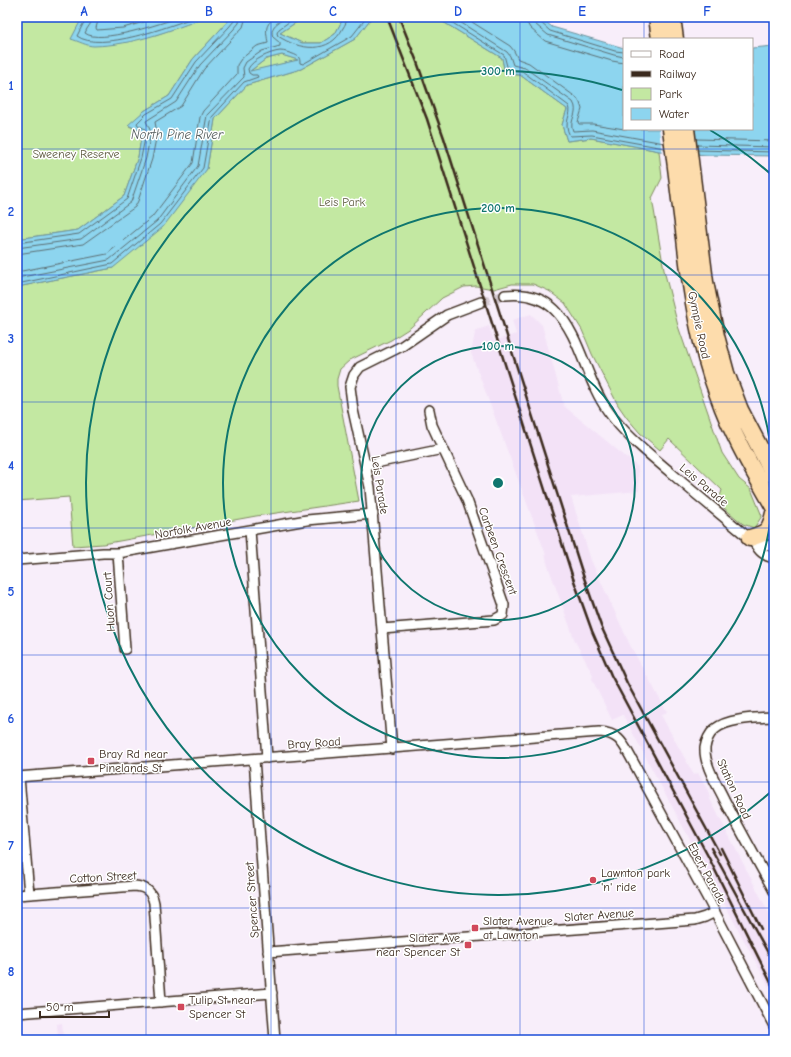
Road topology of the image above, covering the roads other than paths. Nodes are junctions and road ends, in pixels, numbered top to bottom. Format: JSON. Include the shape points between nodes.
{"nodes":[{"id":1,"x":667,"y":23,"type":"edge"},
{"id":2,"x":660,"y":38,"type":"edge"},
{"id":3,"x":671,"y":130,"type":"edge"},
{"id":4,"x":686,"y":130,"type":"edge"},
{"id":5,"x":684,"y":172,"type":"junction"},
{"id":6,"x":505,"y":295,"type":"tunnel mouth"},
{"id":7,"x":481,"y":302,"type":"tunnel mouth"},
{"id":8,"x":429,"y":410,"type":"dead end"},
{"id":9,"x":443,"y":449,"type":"junction"},
{"id":10,"x":366,"y":465,"type":"junction"},
{"id":11,"x":774,"y":475,"type":"edge"},
{"id":12,"x":774,"y":507,"type":"edge"},
{"id":13,"x":774,"y":513,"type":"edge"},
{"id":14,"x":373,"y":514,"type":"junction"},
{"id":15,"x":250,"y":530,"type":"junction"},
{"id":16,"x":752,"y":540,"type":"junction"},
{"id":17,"x":774,"y":547,"type":"edge"},
{"id":18,"x":118,"y":553,"type":"junction"},
{"id":19,"x":774,"y":558,"type":"edge"},
{"id":20,"x":17,"y":560,"type":"edge"},
{"id":21,"x":382,"y":629,"type":"junction"},
{"id":22,"x":125,"y":649,"type":"dead end"},
{"id":23,"x":774,"y":717,"type":"edge"},
{"id":24,"x":613,"y":735,"type":"joint"},
{"id":25,"x":392,"y":749,"type":"junction"},
{"id":26,"x":267,"y":758,"type":"junction"},
{"id":27,"x":254,"y":759,"type":"junction"},
{"id":28,"x":18,"y":777,"type":"edge"},
{"id":29,"x":774,"y":891,"type":"edge"},
{"id":30,"x":29,"y":894,"type":"junction"},
{"id":31,"x":17,"y":895,"type":"edge"},
{"id":32,"x":714,"y":912,"type":"junction"},
{"id":33,"x":268,"y":952,"type":"junction"},
{"id":34,"x":272,"y":993,"type":"junction"},
{"id":35,"x":161,"y":1002,"type":"junction"},
{"id":36,"x":17,"y":1013,"type":"edge"},
{"id":37,"x":774,"y":1026,"type":"edge"},
{"id":38,"x":275,"y":1040,"type":"edge"}],
"edges":[{"from":1,"to":2,"type":"highway"},
{"from":3,"to":5,"type":"highway","name":"Gympie Road"},
{"from":4,"to":5,"type":"highway","name":"Gympie Road"},
{"from":5,"to":11,"type":"highway","name":"Gympie Road","via":[[717,343],[740,410]]},
{"from":5,"to":12,"type":"highway","name":"Gympie Road","via":[[693,301],[700,340],[735,436]]},
{"from":6,"to":16,"type":"street","name":"Leis Parade","via":[[517,294],[541,299],[554,309],[571,333],[598,395],[613,418],[648,453]]},
{"from":7,"to":10,"type":"street","name":"Leis Parade","via":[[447,315],[397,349],[360,368],[354,375],[350,383],[350,394]]},
{"from":8,"to":9,"type":"street","name":"Carbeen Crescent","via":[[432,425]]},
{"from":9,"to":10,"type":"street"},
{"from":9,"to":21,"type":"street","name":"Carbeen Crescent","via":[[466,500],[504,605],[503,615],[494,620]]},
{"from":10,"to":14,"type":"street","name":"Leis Parade"},
{"from":13,"to":16,"type":"highway","via":[[768,530]]},
{"from":14,"to":15,"type":"street","name":"Norfolk Avenue","via":[[307,520]]},
{"from":14,"to":21,"type":"street","name":"Leis Parade"},
{"from":15,"to":18,"type":"street","name":"Norfolk Avenue"},
{"from":15,"to":26,"type":"street"},
{"from":16,"to":17,"type":"street","name":"Leis Parade"},
{"from":16,"to":19,"type":"street","name":"Leis Parade","via":[[758,550]]},
{"from":18,"to":20,"type":"street","name":"Norfolk Avenue"},
{"from":18,"to":22,"type":"street","name":"Huon Court"},
{"from":21,"to":25,"type":"street","name":"Leis Parade"},
{"from":23,"to":29,"type":"street","name":"Station Road","via":[[737,721],[719,726],[709,736],[705,747],[710,770]]},
{"from":24,"to":25,"type":"street","name":"Bray Road","via":[[599,732]]},
{"from":24,"to":32,"type":"street","name":"Ebert Parade","via":[[624,745]]},
{"from":25,"to":26,"type":"street","name":"Bray Road"},
{"from":26,"to":27,"type":"street","name":"Bray Road"},
{"from":27,"to":28,"type":"street","name":"Bray Road"},
{"from":27,"to":33,"type":"street","name":"Spencer Street"},
{"from":28,"to":30,"type":"street"},
{"from":30,"to":31,"type":"street","name":"Cotton Street"},
{"from":30,"to":35,"type":"street","name":"Cotton Street","via":[[135,886],[147,890],[154,903]]},
{"from":32,"to":33,"type":"street","name":"Slater Avenue","via":[[695,920]]},
{"from":32,"to":37,"type":"street","name":"Ebert Parade"},
{"from":33,"to":34,"type":"street","name":"Spencer Street"},
{"from":34,"to":35,"type":"street"},
{"from":34,"to":38,"type":"street","name":"Spencer Street"},
{"from":35,"to":36,"type":"street"}]}
